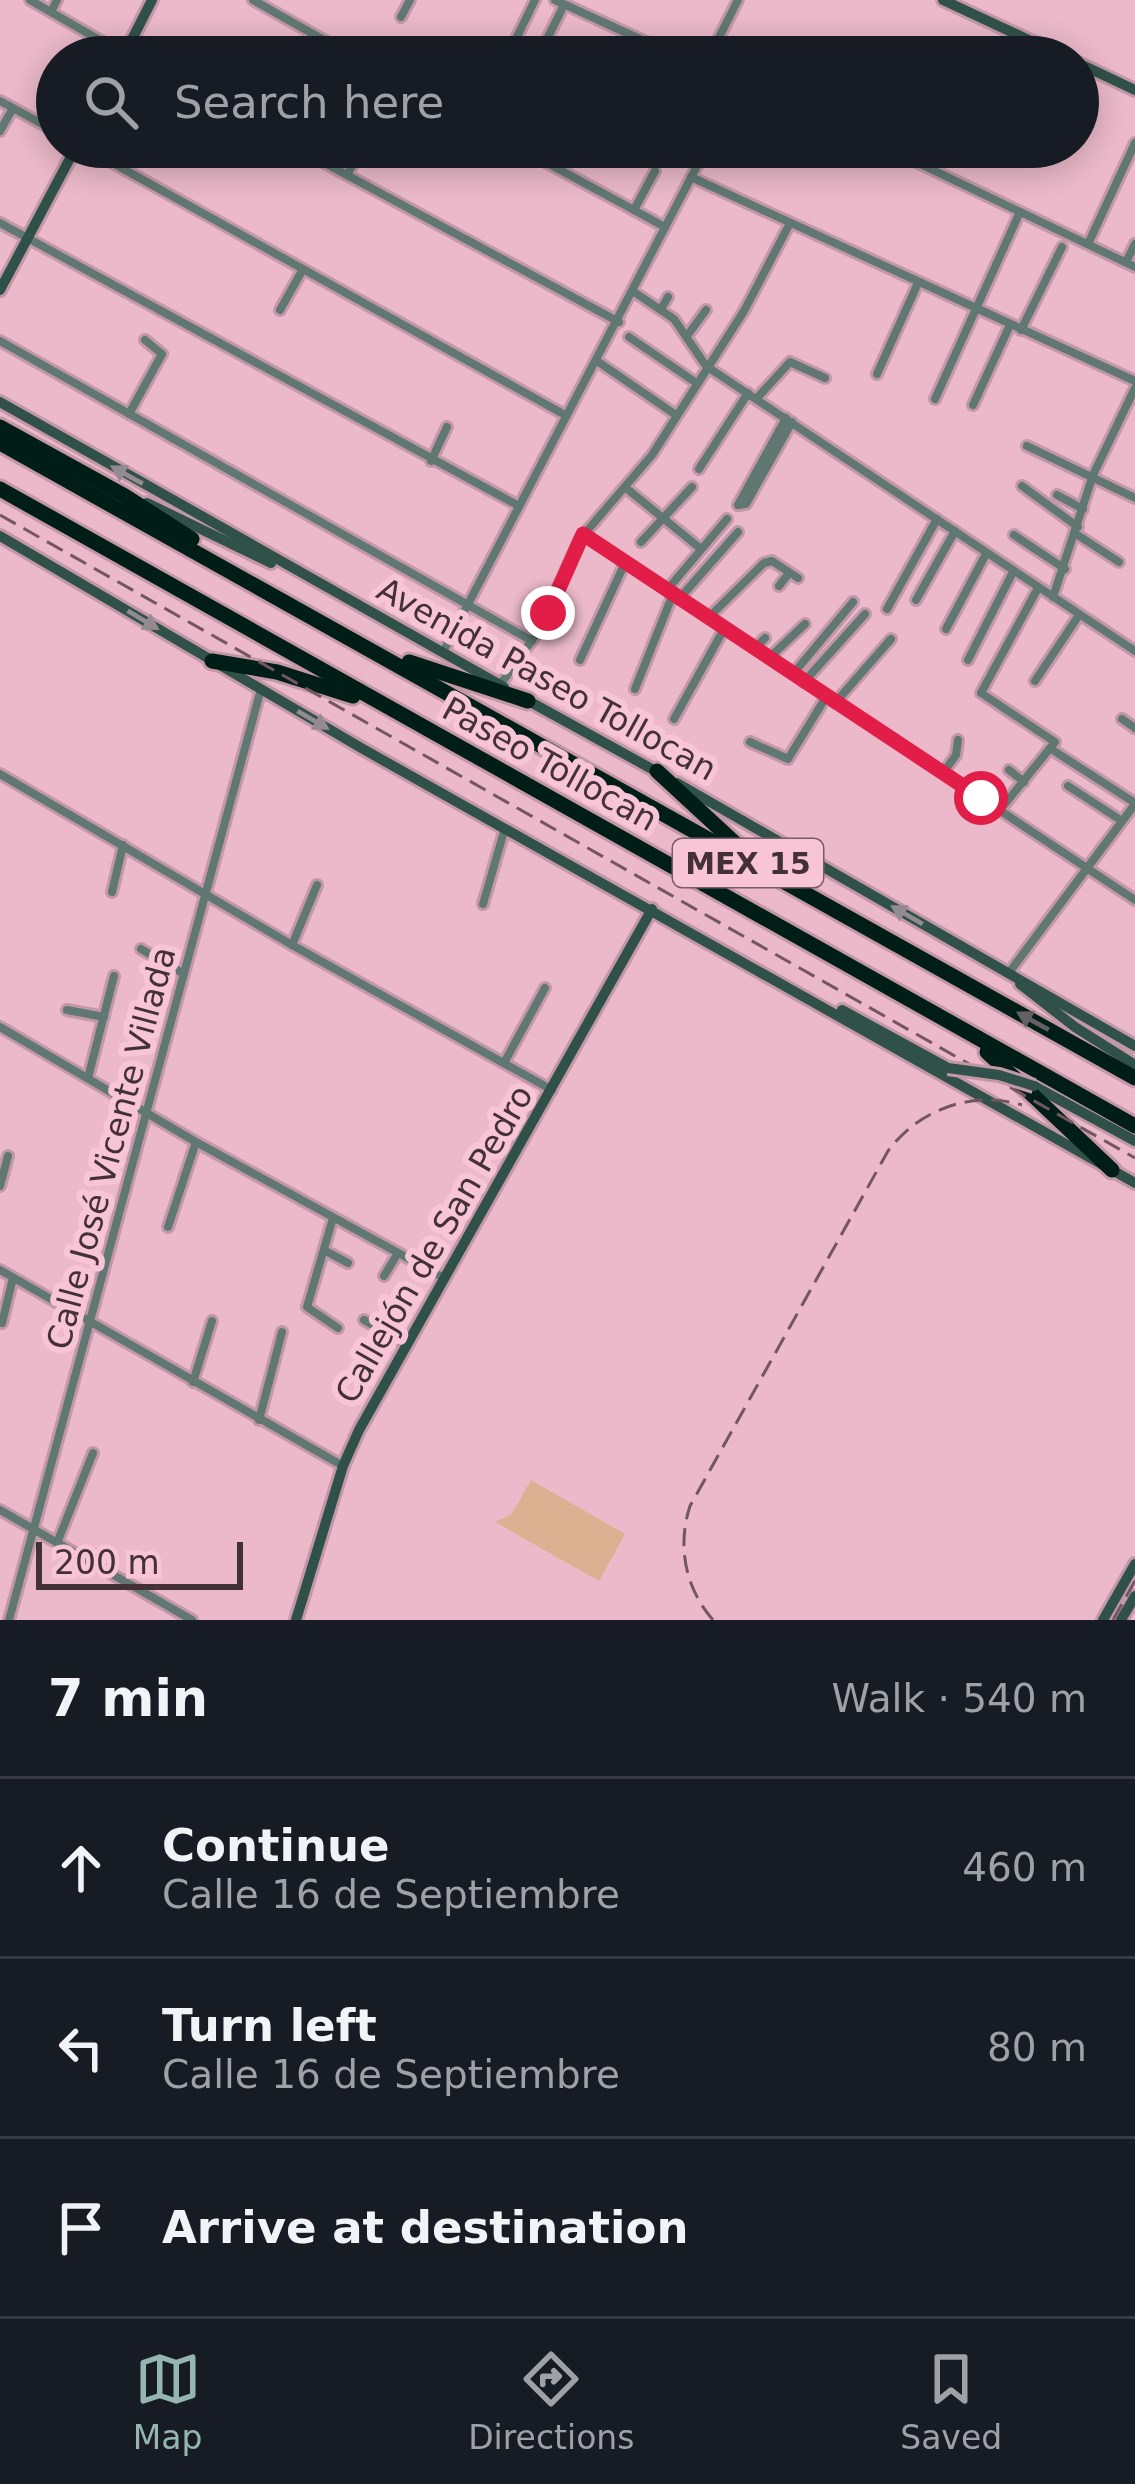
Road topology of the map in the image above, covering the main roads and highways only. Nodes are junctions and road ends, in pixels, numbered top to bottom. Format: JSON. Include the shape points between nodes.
{"nodes":[{"id":1,"x":152,"y":0,"type":"edge"},
{"id":2,"x":943,"y":0,"type":"edge"},
{"id":3,"x":135,"y":36,"type":"edge"},
{"id":4,"x":1020,"y":36,"type":"edge"},
{"id":5,"x":1099,"y":73,"type":"edge"},
{"id":6,"x":1135,"y":89,"type":"edge"},
{"id":7,"x":68,"y":168,"type":"edge"},
{"id":8,"x":0,"y":290,"type":"edge"},
{"id":9,"x":0,"y":406,"type":"edge"},
{"id":10,"x":0,"y":427,"type":"edge"},
{"id":11,"x":0,"y":443,"type":"edge"},
{"id":12,"x":0,"y":493,"type":"edge"},
{"id":13,"x":125,"y":496,"type":"junction"},
{"id":14,"x":2,"y":538,"type":"edge"},
{"id":15,"x":302,"y":572,"type":"junction"},
{"id":16,"x":252,"y":584,"type":"junction"},
{"id":17,"x":362,"y":645,"type":"junction"},
{"id":18,"x":212,"y":661,"type":"junction"},
{"id":19,"x":528,"y":700,"type":"junction"},
{"id":20,"x":463,"y":750,"type":"junction"},
{"id":21,"x":657,"y":771,"type":"junction"},
{"id":22,"x":769,"y":874,"type":"junction"},
{"id":23,"x":652,"y":909,"type":"junction"},
{"id":24,"x":664,"y":916,"type":"junction"},
{"id":25,"x":1008,"y":974,"type":"junction"},
{"id":26,"x":951,"y":1024,"type":"junction"},
{"id":27,"x":1135,"y":1046,"type":"edge"},
{"id":28,"x":1135,"y":1064,"type":"edge"},
{"id":29,"x":1135,"y":1078,"type":"edge"},
{"id":30,"x":1135,"y":1126,"type":"edge"},
{"id":31,"x":1135,"y":1141,"type":"edge"},
{"id":32,"x":1112,"y":1170,"type":"junction"},
{"id":33,"x":1135,"y":1183,"type":"edge"},
{"id":34,"x":1135,"y":1564,"type":"edge"},
{"id":35,"x":1135,"y":1596,"type":"edge"},
{"id":36,"x":296,"y":1620,"type":"edge"},
{"id":37,"x":1103,"y":1620,"type":"edge"},
{"id":38,"x":1121,"y":1620,"type":"edge"}],
"edges":[{"from":1,"to":3,"type":"main road"},
{"from":2,"to":4,"type":"main road"},
{"from":5,"to":6,"type":"main road"},
{"from":7,"to":8,"type":"main road"},
{"from":15,"to":9,"type":"main road","name":"Avenida Paseo Tollocan","one_way":true},
{"from":10,"to":13,"type":"highway"},
{"from":11,"to":16,"type":"highway","name":"Paseo Tollocan","number":"MEX 15"},
{"from":12,"to":20,"type":"highway","name":"Paseo Tollocan","number":"MEX 15"},
{"from":13,"to":15,"type":"main road"},
{"from":13,"to":16,"type":"highway"},
{"from":14,"to":18,"type":"main road","one_way":true},
{"from":15,"to":19,"type":"main road","name":"Avenida Paseo Tollocan"},
{"from":16,"to":17,"type":"highway","name":"Paseo Tollocan","number":"MEX 15"},
{"from":17,"to":19,"type":"highway"},
{"from":17,"to":22,"type":"highway","name":"Paseo Tollocan","number":"MEX 15"},
{"from":18,"to":20,"type":"highway","via":[[328,687]]},
{"from":18,"to":23,"type":"main road","one_way":true},
{"from":19,"to":21,"type":"main road","name":"Avenida Paseo Tollocan"},
{"from":20,"to":26,"type":"highway","name":"Paseo Tollocan","number":"MEX 15"},
{"from":21,"to":22,"type":"highway"},
{"from":25,"to":21,"type":"main road","name":"Avenida Paseo Tollocan","one_way":true},
{"from":29,"to":22,"type":"highway","name":"Paseo Tollocan","number":"MEX 15","one_way":true},
{"from":23,"to":24,"type":"main road"},
{"from":23,"to":36,"type":"main road","name":"Callejón de San Pedro","via":[[343,1466]]},
{"from":24,"to":31,"type":"main road","bridge":true,"via":[[920,1056],[1034,1086]]},
{"from":24,"to":32,"type":"main road"},
{"from":25,"to":27,"type":"main road","name":"Avenida Paseo Tollocan"},
{"from":25,"to":28,"type":"main road","name":"Avenida Paseo Tollocan"},
{"from":26,"to":30,"type":"highway","name":"Paseo Tollocan","number":"MEX 15"},
{"from":26,"to":32,"type":"highway"},
{"from":32,"to":33,"type":"main road"},
{"from":34,"to":37,"type":"main road"},
{"from":35,"to":38,"type":"main road"}]}
